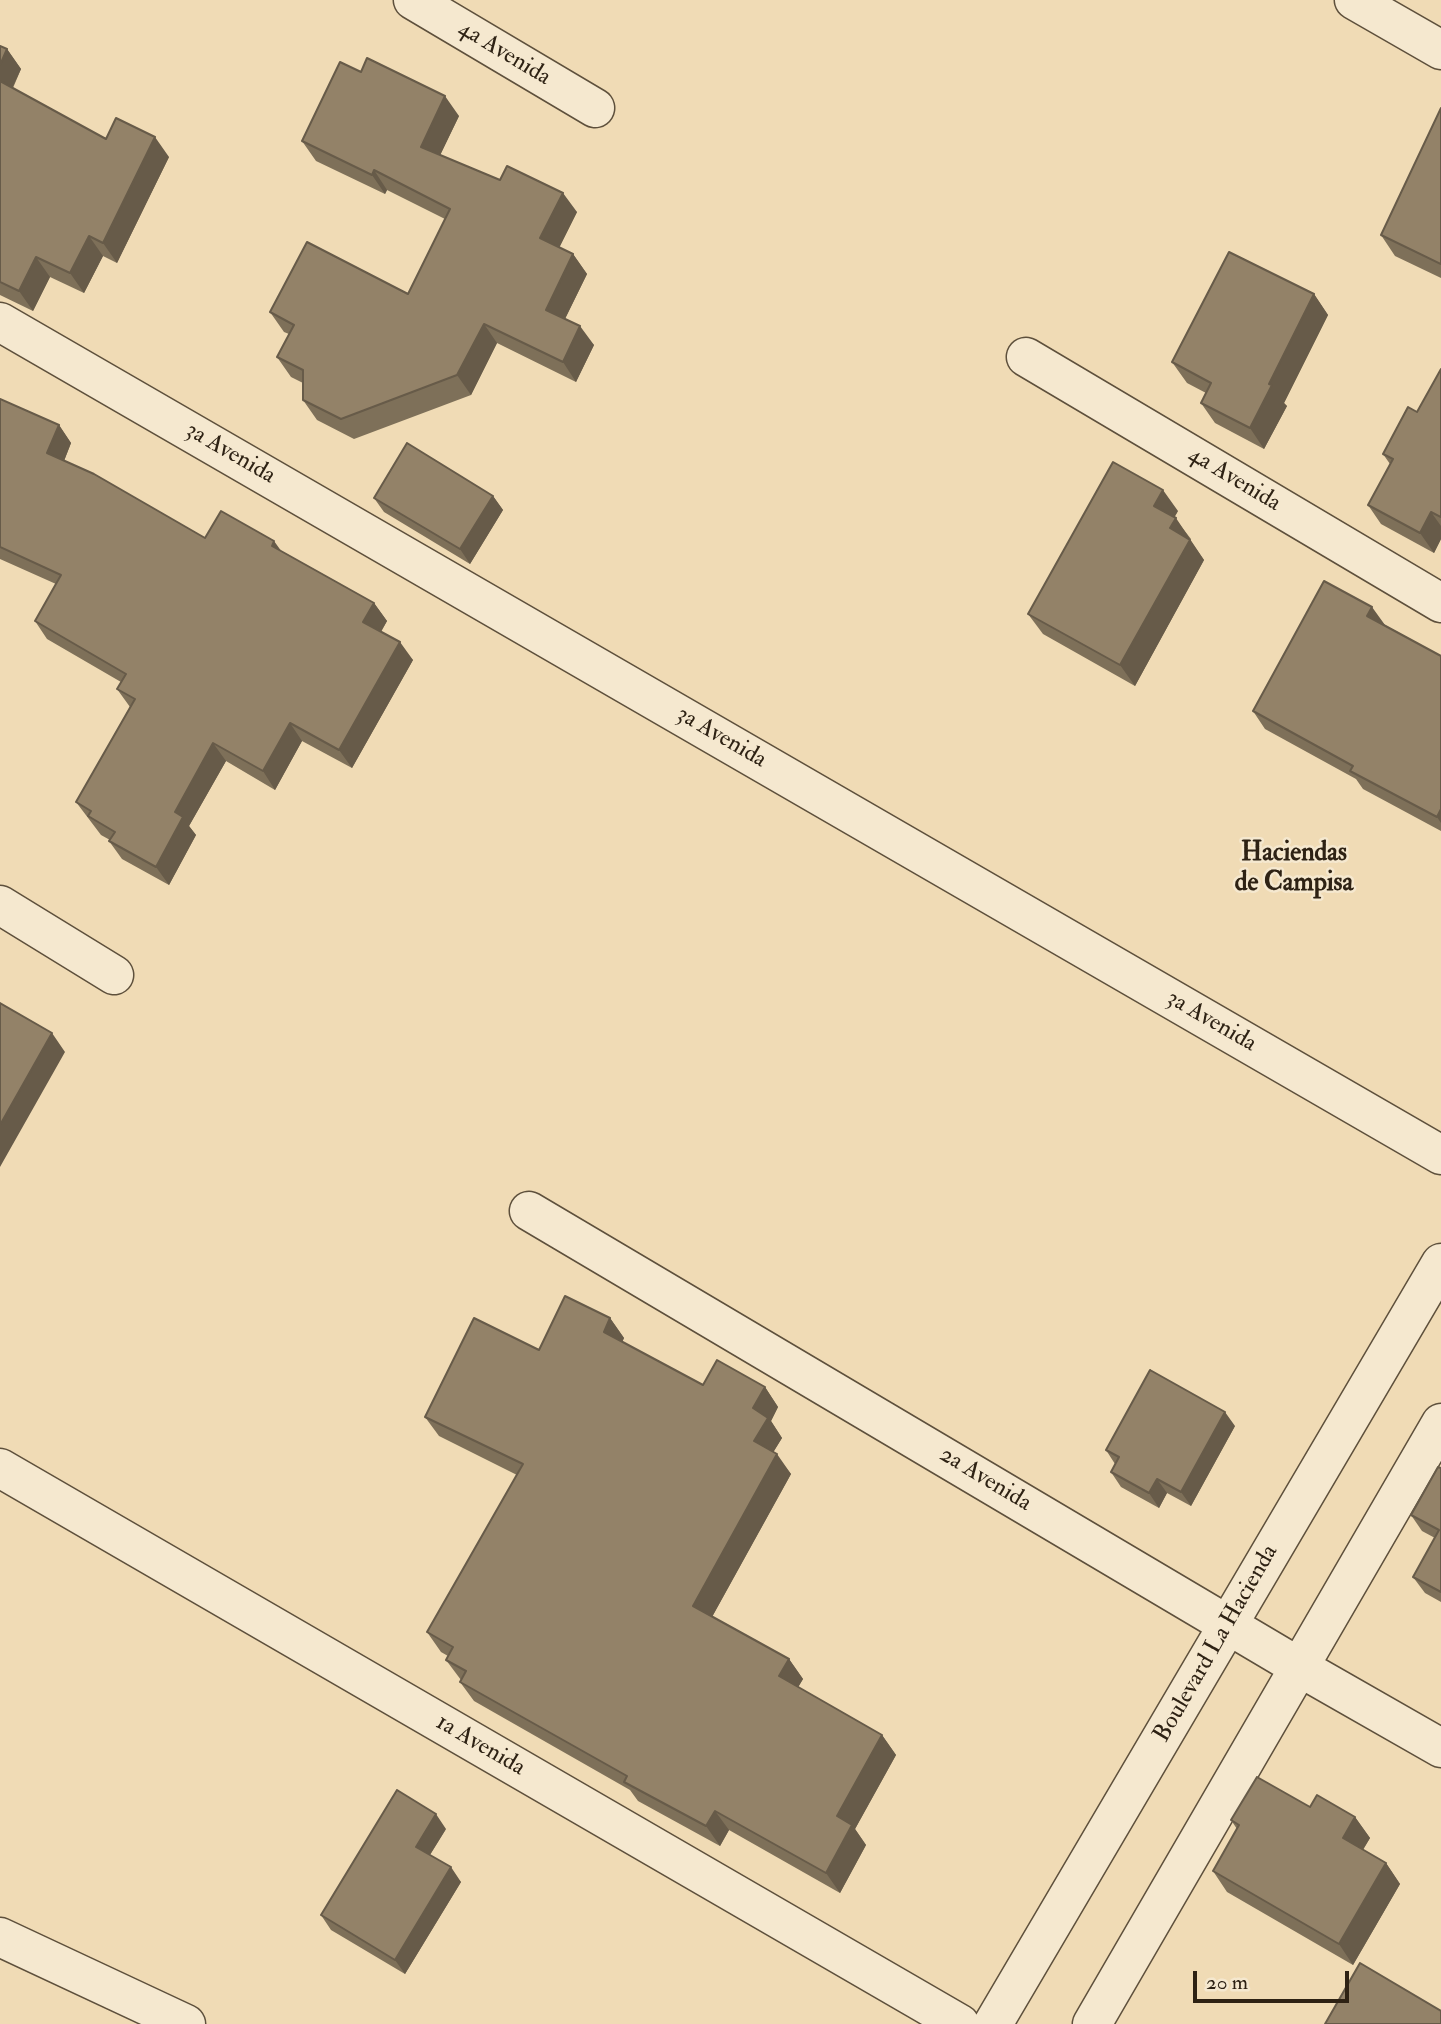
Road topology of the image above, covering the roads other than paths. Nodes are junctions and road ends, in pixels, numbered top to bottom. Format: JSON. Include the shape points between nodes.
{"nodes":[{"id":1,"x":413,"y":0,"type":"edge"},
{"id":2,"x":1354,"y":0,"type":"edge"},
{"id":3,"x":1441,"y":50,"type":"edge"},
{"id":4,"x":595,"y":108,"type":"dead end"},
{"id":5,"x":0,"y":321,"type":"edge"},
{"id":6,"x":1026,"y":357,"type":"dead end"},
{"id":7,"x":1441,"y":603,"type":"edge"},
{"id":8,"x":0,"y":905,"type":"edge"},
{"id":9,"x":114,"y":975,"type":"dead end"},
{"id":10,"x":1441,"y":1155,"type":"edge"},
{"id":11,"x":529,"y":1211,"type":"dead end"},
{"id":12,"x":1441,"y":1263,"type":"edge"},
{"id":13,"x":1441,"y":1423,"type":"edge"},
{"id":14,"x":0,"y":1468,"type":"edge"},
{"id":15,"x":1229,"y":1625,"type":"junction"},
{"id":16,"x":1299,"y":1667,"type":"junction"},
{"id":17,"x":1441,"y":1748,"type":"edge"},
{"id":18,"x":0,"y":1937,"type":"edge"},
{"id":19,"x":186,"y":2024,"type":"edge"},
{"id":20,"x":960,"y":2024,"type":"edge"},
{"id":21,"x":993,"y":2024,"type":"edge"},
{"id":22,"x":1092,"y":2024,"type":"edge"}],
"edges":[{"from":1,"to":4,"type":"street","name":"4a Avenida"},
{"from":2,"to":3,"type":"street"},
{"from":5,"to":10,"type":"street","name":"3a Avenida"},
{"from":6,"to":7,"type":"street","name":"4a Avenida"},
{"from":8,"to":9,"type":"street"},
{"from":11,"to":15,"type":"street","name":"2a Avenida"},
{"from":12,"to":15,"type":"street","name":"Boulevard La Hacienda"},
{"from":13,"to":16,"type":"street"},
{"from":14,"to":20,"type":"street","name":"1a Avenida"},
{"from":15,"to":16,"type":"street","name":"2a Avenida"},
{"from":15,"to":21,"type":"street","name":"Boulevard La Hacienda"},
{"from":16,"to":17,"type":"street","name":"2a Avenida"},
{"from":16,"to":22,"type":"street"},
{"from":18,"to":19,"type":"street"}]}
